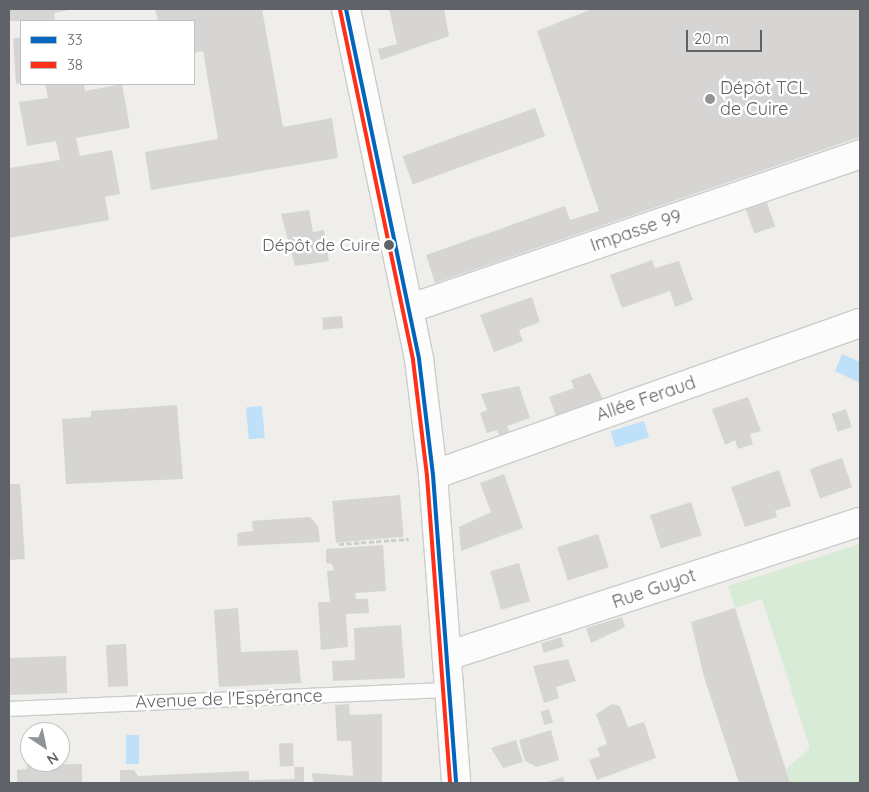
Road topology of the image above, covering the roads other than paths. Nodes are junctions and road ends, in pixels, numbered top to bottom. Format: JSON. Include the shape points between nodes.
{"nodes":[{"id":1,"x":346,"y":9,"type":"edge"},
{"id":2,"x":860,"y":154,"type":"edge"},
{"id":3,"x":411,"y":308,"type":"junction"},
{"id":4,"x":860,"y":324,"type":"edge"},
{"id":5,"x":433,"y":475,"type":"junction"},
{"id":6,"x":860,"y":522,"type":"edge"},
{"id":7,"x":447,"y":656,"type":"junction"},
{"id":8,"x":450,"y":690,"type":"junction"},
{"id":9,"x":9,"y":709,"type":"edge"},
{"id":10,"x":456,"y":783,"type":"edge"}],
"edges":[{"from":1,"to":3,"type":"street"},
{"from":2,"to":3,"type":"street","name":"Impasse 99"},
{"from":3,"to":5,"type":"street"},
{"from":4,"to":5,"type":"street","name":"Allée Feraud"},
{"from":5,"to":7,"type":"street"},
{"from":6,"to":7,"type":"street","name":"Rue Guyot"},
{"from":7,"to":8,"type":"street"},
{"from":8,"to":9,"type":"lane","name":"Avenue de l'Espérance"},
{"from":8,"to":10,"type":"street"}]}
